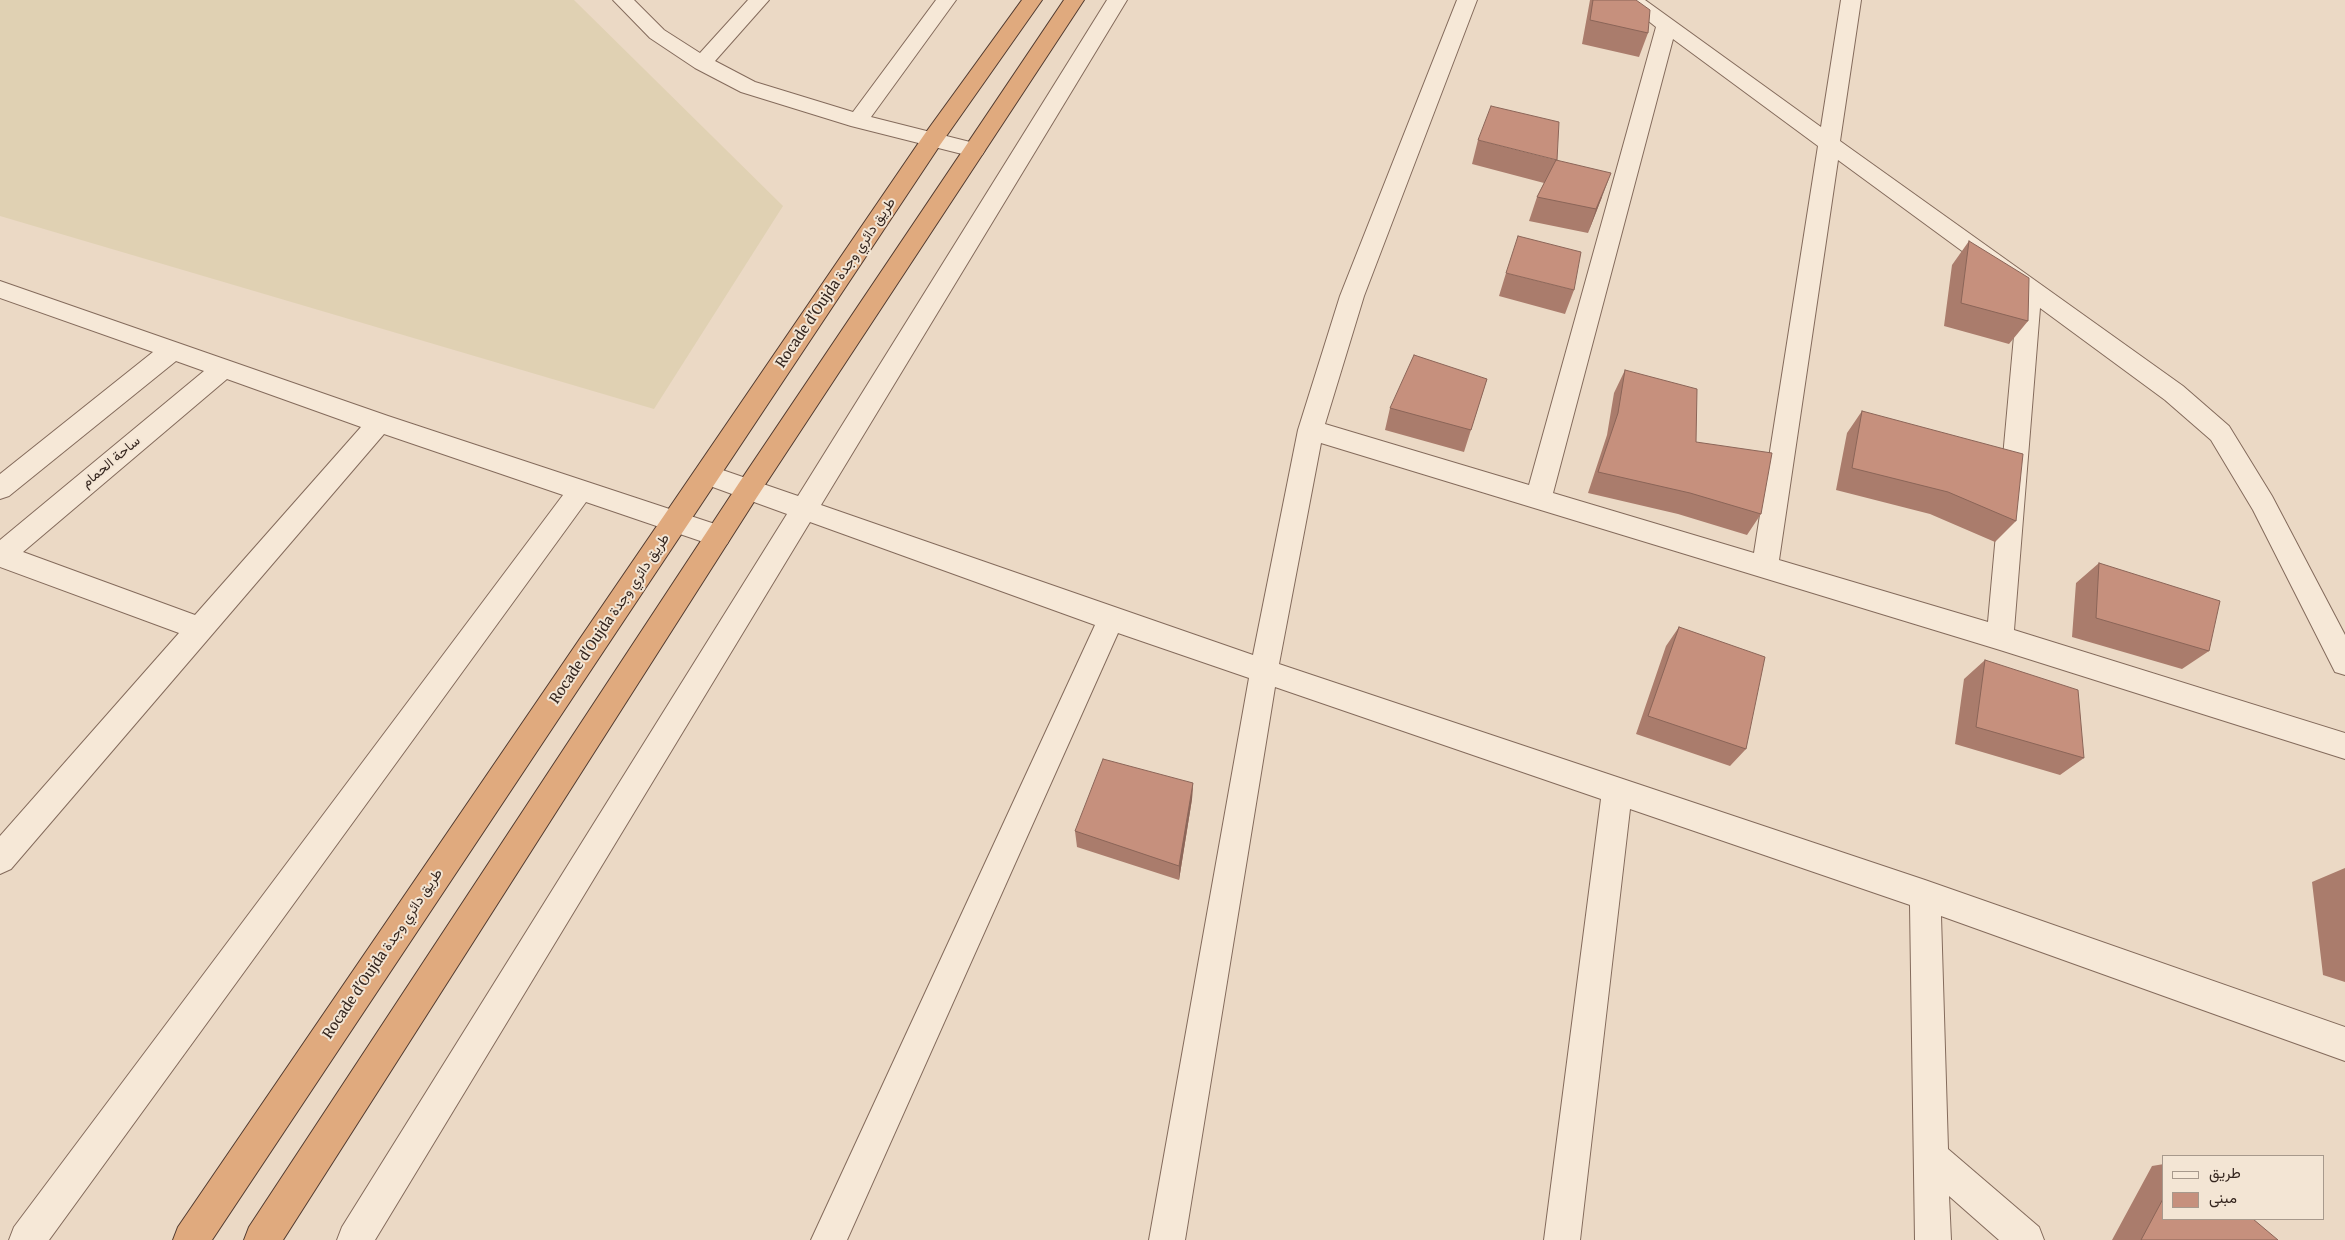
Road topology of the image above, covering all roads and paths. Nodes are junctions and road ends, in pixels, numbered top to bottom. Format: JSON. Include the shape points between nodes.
{"nodes":[{"id":1,"x":623,"y":0,"type":"edge"},
{"id":2,"x":759,"y":0,"type":"edge"},
{"id":3,"x":946,"y":0,"type":"edge"},
{"id":4,"x":1032,"y":0,"type":"edge"},
{"id":5,"x":1074,"y":0,"type":"edge"},
{"id":6,"x":1117,"y":0,"type":"edge"},
{"id":7,"x":1467,"y":0,"type":"edge"},
{"id":8,"x":1632,"y":0,"type":"edge"},
{"id":9,"x":1851,"y":0,"type":"edge"},
{"id":10,"x":1666,"y":26,"type":"junction"},
{"id":11,"x":702,"y":64,"type":"junction"},
{"id":12,"x":858,"y":121,"type":"junction"},
{"id":13,"x":932,"y":140,"type":"junction"},
{"id":14,"x":1828,"y":144,"type":"junction"},
{"id":15,"x":974,"y":150,"type":"junction"},
{"id":16,"x":0,"y":288,"type":"edge"},
{"id":17,"x":2030,"y":288,"type":"junction"},
{"id":18,"x":174,"y":349,"type":"junction"},
{"id":19,"x":222,"y":369,"type":"junction"},
{"id":20,"x":379,"y":423,"type":"junction"},
{"id":21,"x":1311,"y":430,"type":"junction"},
{"id":22,"x":708,"y":475,"type":"junction"},
{"id":23,"x":0,"y":489,"type":"edge"},
{"id":24,"x":748,"y":490,"type":"junction"},
{"id":25,"x":580,"y":491,"type":"junction"},
{"id":26,"x":1538,"y":497,"type":"junction"},
{"id":27,"x":803,"y":510,"type":"junction"},
{"id":28,"x":676,"y":521,"type":"junction"},
{"id":29,"x":718,"y":536,"type":"junction"},
{"id":30,"x":1,"y":556,"type":"edge"},
{"id":31,"x":1764,"y":567,"type":"junction"},
{"id":32,"x":1111,"y":619,"type":"junction"},
{"id":33,"x":201,"y":629,"type":"junction"},
{"id":34,"x":2000,"y":638,"type":"junction"},
{"id":35,"x":2345,"y":662,"type":"edge"},
{"id":36,"x":1264,"y":671,"type":"junction"},
{"id":37,"x":2345,"y":746,"type":"edge"},
{"id":38,"x":1617,"y":790,"type":"junction"},
{"id":39,"x":0,"y":859,"type":"edge"},
{"id":40,"x":1925,"y":894,"type":"junction"},
{"id":41,"x":2345,"y":1044,"type":"edge"},
{"id":42,"x":1932,"y":1158,"type":"junction"},
{"id":43,"x":28,"y":1240,"type":"edge"},
{"id":44,"x":191,"y":1240,"type":"edge"},
{"id":45,"x":262,"y":1240,"type":"edge"},
{"id":46,"x":354,"y":1240,"type":"edge"},
{"id":47,"x":830,"y":1240,"type":"edge"},
{"id":48,"x":1167,"y":1240,"type":"edge"},
{"id":49,"x":1562,"y":1240,"type":"edge"},
{"id":50,"x":1933,"y":1240,"type":"edge"},
{"id":51,"x":2026,"y":1240,"type":"edge"}],
"edges":[{"from":1,"to":11,"type":"street","via":[[657,34]]},
{"from":2,"to":11,"type":"street"},
{"from":3,"to":12,"type":"street"},
{"from":4,"to":13,"type":"highway","name":"Rocade d'Oujda طريق دائري وجدة"},
{"from":5,"to":15,"type":"highway"},
{"from":6,"to":27,"type":"street"},
{"from":7,"to":21,"type":"street","via":[[1352,296]]},
{"from":8,"to":10,"type":"street"},
{"from":9,"to":14,"type":"street"},
{"from":10,"to":14,"type":"street"},
{"from":10,"to":26,"type":"street"},
{"from":11,"to":12,"type":"street","via":[[748,87]]},
{"from":12,"to":13,"type":"street"},
{"from":13,"to":15,"type":"street"},
{"from":13,"to":22,"type":"highway","name":"Rocade d'Oujda طريق دائري وجدة"},
{"from":14,"to":17,"type":"street"},
{"from":14,"to":31,"type":"street"},
{"from":15,"to":24,"type":"highway"},
{"from":16,"to":18,"type":"street"},
{"from":17,"to":34,"type":"street"},
{"from":17,"to":35,"type":"street","via":[[2174,392],[2220,433],[2263,503]]},
{"from":18,"to":19,"type":"street"},
{"from":18,"to":23,"type":"street"},
{"from":19,"to":20,"type":"street"},
{"from":19,"to":30,"type":"street","name":"ساحة الحمام"},
{"from":20,"to":25,"type":"street"},
{"from":20,"to":33,"type":"street"},
{"from":21,"to":26,"type":"street"},
{"from":21,"to":36,"type":"street"},
{"from":22,"to":24,"type":"street"},
{"from":22,"to":28,"type":"highway","name":"Rocade d'Oujda طريق دائري وجدة"},
{"from":24,"to":27,"type":"street"},
{"from":24,"to":29,"type":"highway"},
{"from":25,"to":28,"type":"street"},
{"from":25,"to":43,"type":"street"},
{"from":26,"to":31,"type":"street"},
{"from":27,"to":32,"type":"street"},
{"from":27,"to":46,"type":"street"},
{"from":28,"to":29,"type":"street"},
{"from":28,"to":44,"type":"highway","name":"Rocade d'Oujda طريق دائري وجدة"},
{"from":29,"to":45,"type":"highway"},
{"from":30,"to":33,"type":"street"},
{"from":31,"to":34,"type":"street"},
{"from":32,"to":36,"type":"street"},
{"from":32,"to":47,"type":"street"},
{"from":33,"to":39,"type":"street"},
{"from":34,"to":37,"type":"street"},
{"from":36,"to":38,"type":"street"},
{"from":36,"to":48,"type":"street"},
{"from":38,"to":40,"type":"street"},
{"from":38,"to":49,"type":"street"},
{"from":40,"to":41,"type":"street"},
{"from":40,"to":42,"type":"street"},
{"from":42,"to":50,"type":"street"},
{"from":42,"to":51,"type":"street"}]}
